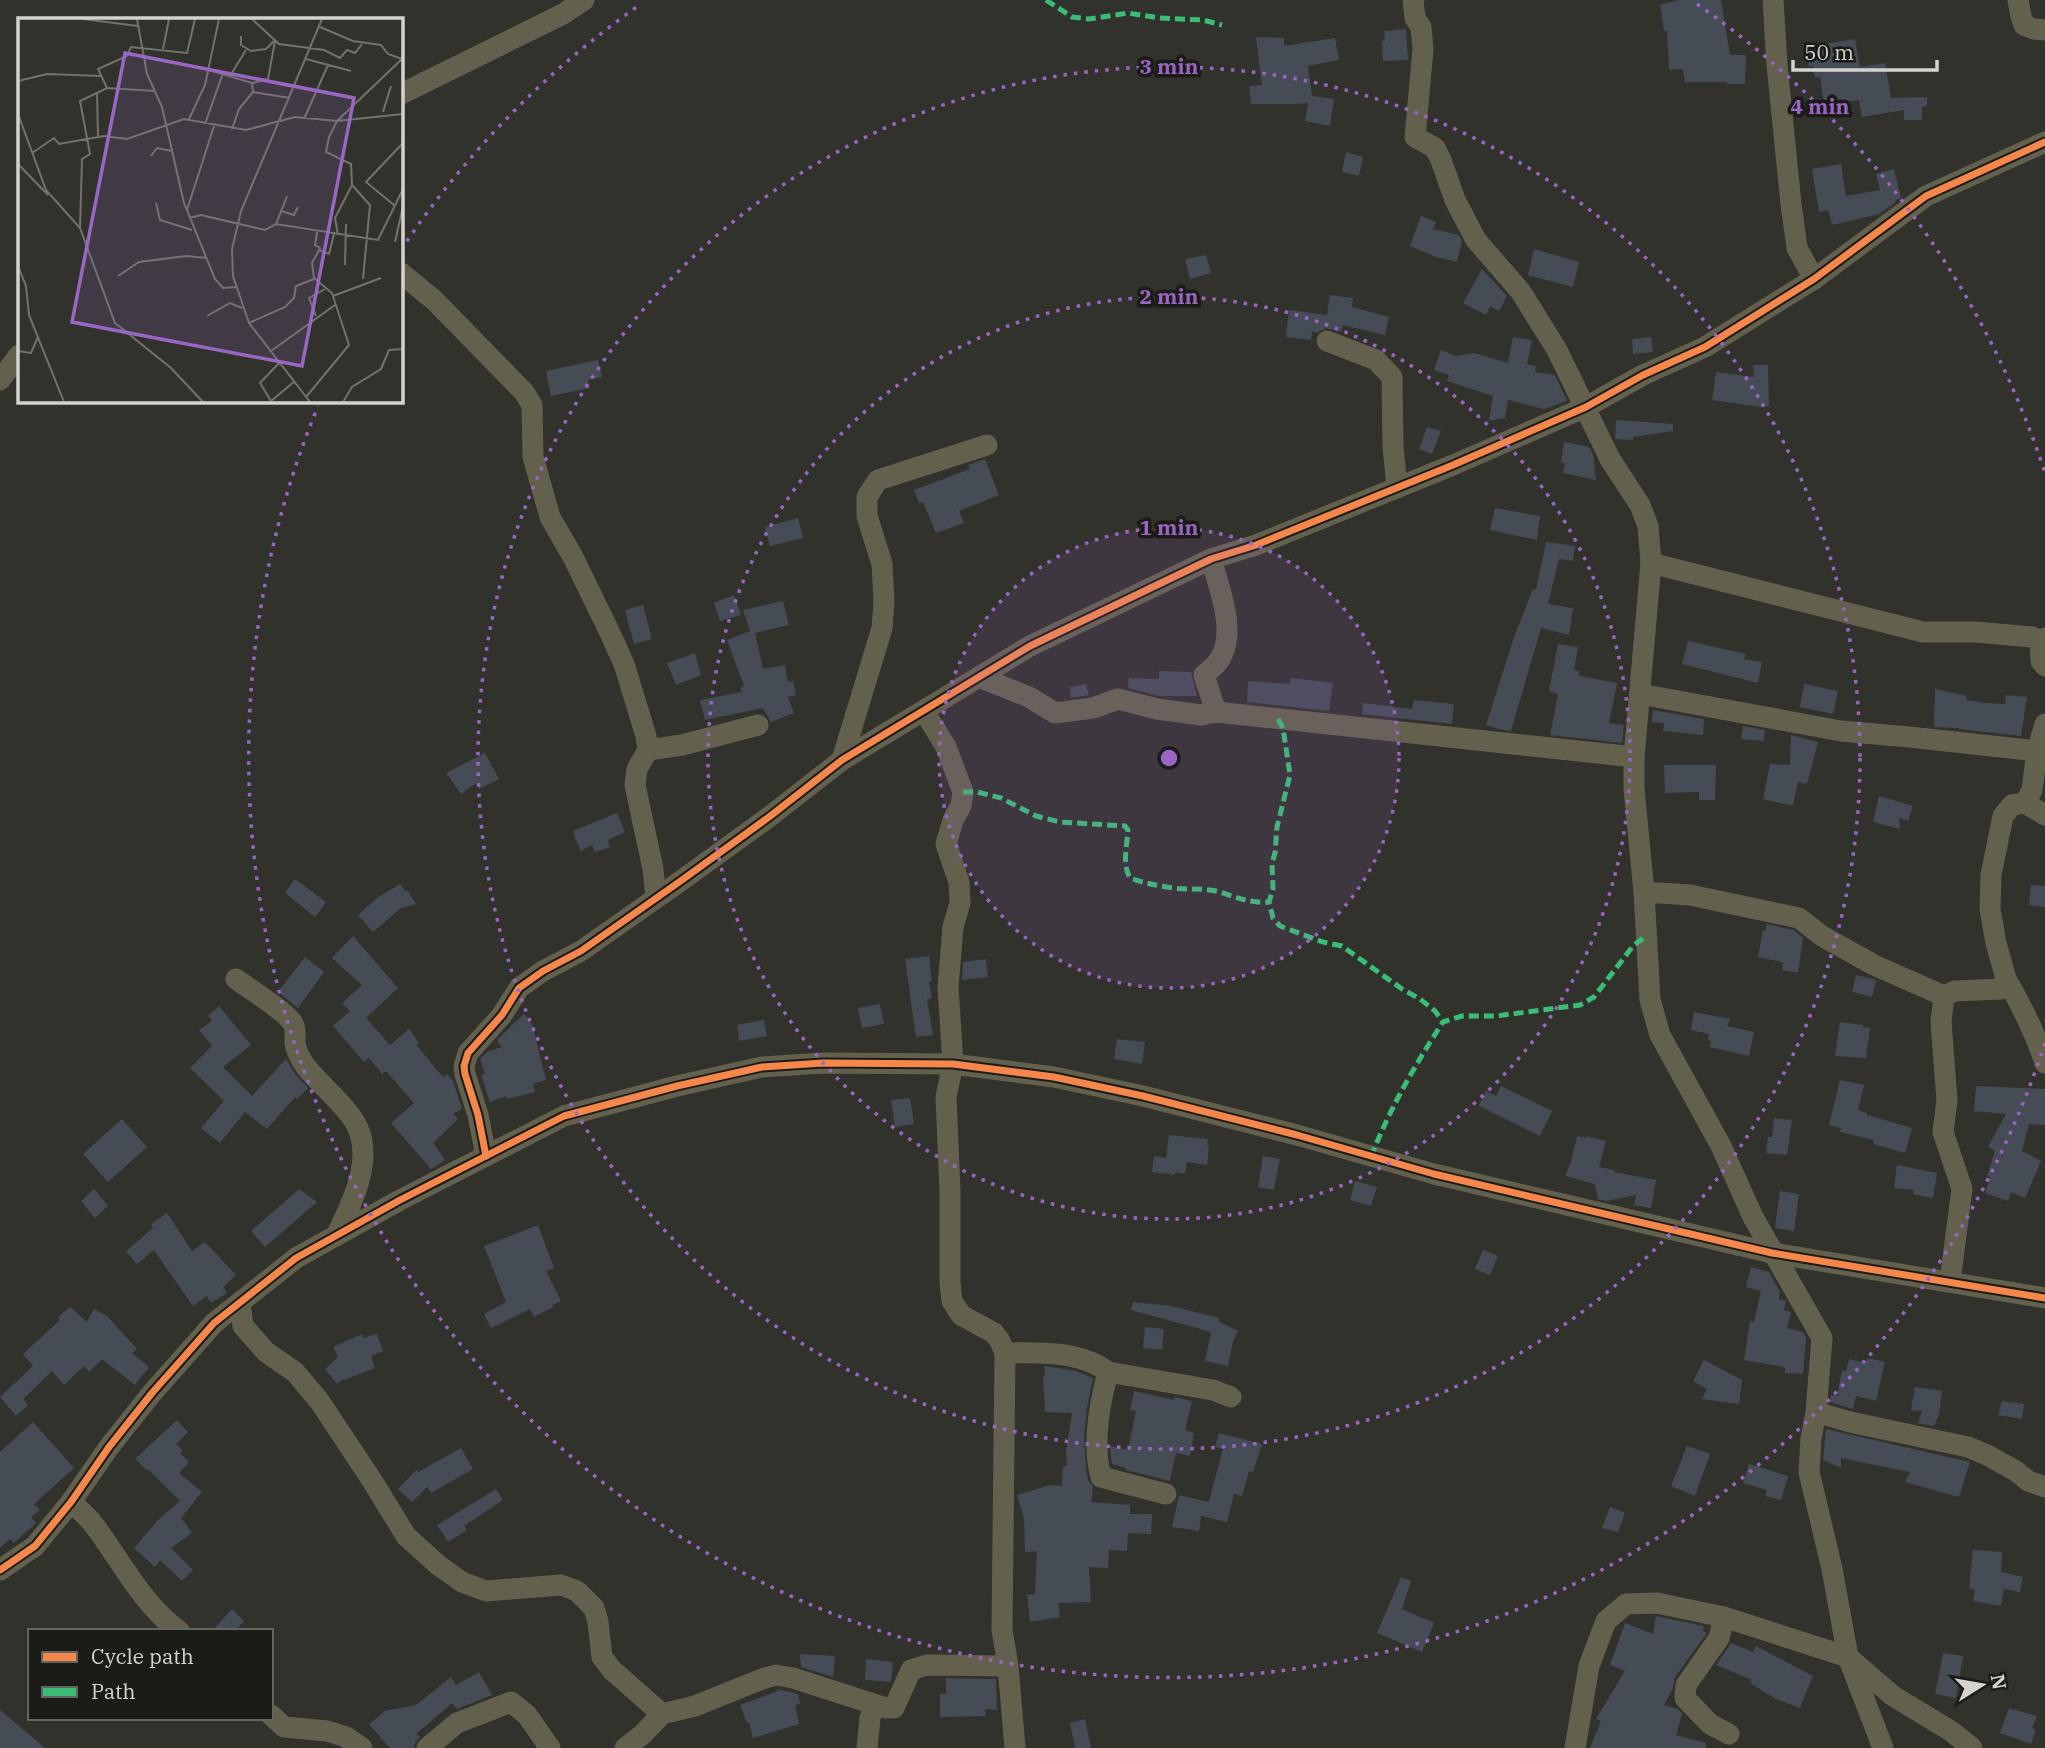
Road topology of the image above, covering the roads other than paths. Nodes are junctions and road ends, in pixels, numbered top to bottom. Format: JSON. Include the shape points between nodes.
{"nodes":[{"id":1,"x":584,"y":0,"type":"edge"},
{"id":2,"x":1413,"y":0,"type":"edge"},
{"id":3,"x":1773,"y":0,"type":"edge"},
{"id":4,"x":2018,"y":0,"type":"edge"},
{"id":5,"x":2045,"y":30,"type":"edge"},
{"id":6,"x":402,"y":94,"type":"edge"},
{"id":7,"x":2045,"y":142,"type":"edge"},
{"id":8,"x":402,"y":274,"type":"edge"},
{"id":9,"x":1814,"y":279,"type":"junction"},
{"id":10,"x":1327,"y":341,"type":"dead end"},
{"id":11,"x":18,"y":356,"type":"edge"},
{"id":12,"x":0,"y":380,"type":"edge"},
{"id":13,"x":1586,"y":407,"type":"junction"},
{"id":14,"x":987,"y":445,"type":"dead end"},
{"id":15,"x":1397,"y":488,"type":"junction"},
{"id":16,"x":1211,"y":559,"type":"junction"},
{"id":17,"x":1651,"y":563,"type":"junction"},
{"id":18,"x":2042,"y":639,"type":"edge"},
{"id":19,"x":2045,"y":666,"type":"edge"},
{"id":20,"x":979,"y":677,"type":"junction"},
{"id":21,"x":1640,"y":694,"type":"junction"},
{"id":22,"x":924,"y":711,"type":"junction"},
{"id":23,"x":1216,"y":712,"type":"junction"},
{"id":24,"x":2045,"y":724,"type":"edge"},
{"id":25,"x":758,"y":725,"type":"dead end"},
{"id":26,"x":648,"y":750,"type":"junction"},
{"id":27,"x":2037,"y":751,"type":"junction"},
{"id":28,"x":1634,"y":757,"type":"junction"},
{"id":29,"x":842,"y":760,"type":"junction"},
{"id":30,"x":2025,"y":803,"type":"junction"},
{"id":31,"x":2045,"y":815,"type":"edge"},
{"id":32,"x":1644,"y":892,"type":"junction"},
{"id":33,"x":656,"y":898,"type":"junction"},
{"id":34,"x":236,"y":979,"type":"dead end"},
{"id":35,"x":2006,"y":979,"type":"junction"},
{"id":36,"x":1944,"y":996,"type":"junction"},
{"id":37,"x":2045,"y":1063,"type":"edge"},
{"id":38,"x":953,"y":1064,"type":"junction"},
{"id":39,"x":486,"y":1156,"type":"junction"},
{"id":40,"x":336,"y":1236,"type":"junction"},
{"id":41,"x":1772,"y":1253,"type":"junction"},
{"id":42,"x":1950,"y":1281,"type":"junction"},
{"id":43,"x":2045,"y":1298,"type":"edge"},
{"id":44,"x":240,"y":1301,"type":"junction"},
{"id":45,"x":1006,"y":1353,"type":"junction"},
{"id":46,"x":1108,"y":1371,"type":"junction"},
{"id":47,"x":1231,"y":1397,"type":"dead end"},
{"id":48,"x":1816,"y":1412,"type":"junction"},
{"id":49,"x":2045,"y":1487,"type":"edge"},
{"id":50,"x":1166,"y":1494,"type":"dead end"},
{"id":51,"x":71,"y":1502,"type":"junction"},
{"id":52,"x":0,"y":1570,"type":"edge"},
{"id":53,"x":1724,"y":1617,"type":"junction"},
{"id":54,"x":176,"y":1629,"type":"edge"},
{"id":55,"x":1848,"y":1657,"type":"junction"},
{"id":56,"x":1008,"y":1666,"type":"junction"},
{"id":57,"x":874,"y":1705,"type":"junction"},
{"id":58,"x":662,"y":1714,"type":"junction"},
{"id":59,"x":273,"y":1717,"type":"edge"},
{"id":60,"x":1729,"y":1734,"type":"dead end"},
{"id":61,"x":362,"y":1748,"type":"edge"},
{"id":62,"x":427,"y":1748,"type":"edge"},
{"id":63,"x":550,"y":1748,"type":"edge"},
{"id":64,"x":625,"y":1748,"type":"edge"},
{"id":65,"x":867,"y":1748,"type":"edge"},
{"id":66,"x":1014,"y":1748,"type":"edge"},
{"id":67,"x":1574,"y":1748,"type":"edge"},
{"id":68,"x":1883,"y":1748,"type":"edge"},
{"id":69,"x":1972,"y":1748,"type":"edge"}],
"edges":[{"from":1,"to":6,"type":"street"},
{"from":2,"to":13,"type":"street","via":[[1423,49],[1415,137],[1435,148],[1476,240],[1521,292]]},
{"from":3,"to":9,"type":"street","via":[[1797,248]]},
{"from":4,"to":5,"type":"street","via":[[2024,25]]},
{"from":7,"to":9,"type":"street","via":[[1926,196]]},
{"from":8,"to":26,"type":"street","via":[[434,300],[532,405],[533,457],[550,517],[624,664]]},
{"from":9,"to":13,"type":"street","via":[[1705,347]]},
{"from":10,"to":15,"type":"street","via":[[1376,360],[1392,376]]},
{"from":11,"to":12,"type":"street"},
{"from":13,"to":15,"type":"street"},
{"from":13,"to":17,"type":"street","via":[[1610,459],[1640,505]]},
{"from":14,"to":29,"type":"street","via":[[878,480],[867,497],[867,516],[882,564],[882,628]]},
{"from":15,"to":16,"type":"street"},
{"from":16,"to":20,"type":"street","via":[[1030,646]]},
{"from":16,"to":23,"type":"street","via":[[1227,614],[1226,645],[1218,663],[1204,675]]},
{"from":17,"to":18,"type":"street","via":[[1923,632]]},
{"from":17,"to":21,"type":"street"},
{"from":18,"to":19,"type":"street"},
{"from":20,"to":22,"type":"street"},
{"from":20,"to":23,"type":"street","via":[[1055,713],[1118,699],[1201,715]]},
{"from":21,"to":27,"type":"street","via":[[1840,731]]},
{"from":21,"to":28,"type":"street"},
{"from":22,"to":29,"type":"street"},
{"from":22,"to":38,"type":"street","via":[[946,747],[962,792],[946,844],[959,882],[960,902],[948,987]]},
{"from":23,"to":28,"type":"street"},
{"from":24,"to":27,"type":"street"},
{"from":25,"to":26,"type":"street"},
{"from":26,"to":33,"type":"street","via":[[635,785]]},
{"from":27,"to":30,"type":"street","via":[[2032,790]]},
{"from":28,"to":32,"type":"street"},
{"from":29,"to":33,"type":"street"},
{"from":30,"to":31,"type":"street"},
{"from":30,"to":35,"type":"street","via":[[2012,805],[2003,816],[1991,875],[1990,909]]},
{"from":32,"to":36,"type":"street","via":[[1690,895],[1799,918],[1874,965]]},
{"from":32,"to":41,"type":"street","via":[[1650,1000],[1660,1035],[1712,1126]]},
{"from":33,"to":39,"type":"street","via":[[519,988],[468,1053],[465,1074]]},
{"from":34,"to":40,"type":"street","via":[[292,1022],[305,1066],[358,1126],[362,1171]]},
{"from":35,"to":36,"type":"street","via":[[2001,989],[1955,990]]},
{"from":35,"to":37,"type":"street"},
{"from":36,"to":42,"type":"street","via":[[1941,1022],[1947,1100],[1943,1132],[1962,1189]]},
{"from":38,"to":39,"type":"street","via":[[762,1067],[564,1116]]},
{"from":38,"to":41,"type":"street","via":[[1054,1077],[1143,1096],[1434,1174]]},
{"from":38,"to":45,"type":"street","via":[[946,1097],[951,1301],[961,1315],[993,1333]]},
{"from":39,"to":40,"type":"street"},
{"from":40,"to":44,"type":"street","via":[[296,1258]]},
{"from":41,"to":42,"type":"street"},
{"from":41,"to":48,"type":"street","via":[[1822,1338]]},
{"from":42,"to":43,"type":"street"},
{"from":44,"to":51,"type":"street","via":[[214,1323],[152,1393]]},
{"from":44,"to":58,"type":"street","via":[[243,1326],[266,1352],[295,1372],[320,1402],[406,1536],[462,1582],[486,1591],[561,1586],[577,1591],[594,1608],[603,1657]]},
{"from":45,"to":46,"type":"street","via":[[1046,1352],[1097,1363]]},
{"from":45,"to":56,"type":"street","via":[[1002,1630]]},
{"from":46,"to":47,"type":"street"},
{"from":46,"to":50,"type":"street","via":[[1097,1461],[1101,1477]]},
{"from":48,"to":49,"type":"street","via":[[1968,1447]]},
{"from":48,"to":55,"type":"street","via":[[1809,1472]]},
{"from":51,"to":52,"type":"street","via":[[35,1546]]},
{"from":51,"to":54,"type":"street","via":[[93,1523],[162,1619]]},
{"from":53,"to":55,"type":"street"},
{"from":53,"to":60,"type":"street","via":[[1719,1637],[1686,1685],[1685,1698],[1710,1724]]},
{"from":53,"to":67,"type":"street","via":[[1657,1603],[1626,1604],[1606,1621],[1589,1666]]},
{"from":55,"to":68,"type":"street"},
{"from":55,"to":69,"type":"street","via":[[1894,1696]]},
{"from":56,"to":57,"type":"street","via":[[919,1667],[911,1670],[894,1708]]},
{"from":56,"to":66,"type":"street"},
{"from":57,"to":58,"type":"street","via":[[776,1675]]},
{"from":57,"to":65,"type":"street"},
{"from":58,"to":64,"type":"street"},
{"from":59,"to":61,"type":"street","via":[[284,1727],[327,1731]]},
{"from":62,"to":63,"type":"street","via":[[457,1723],[511,1702],[527,1715]]}]}
